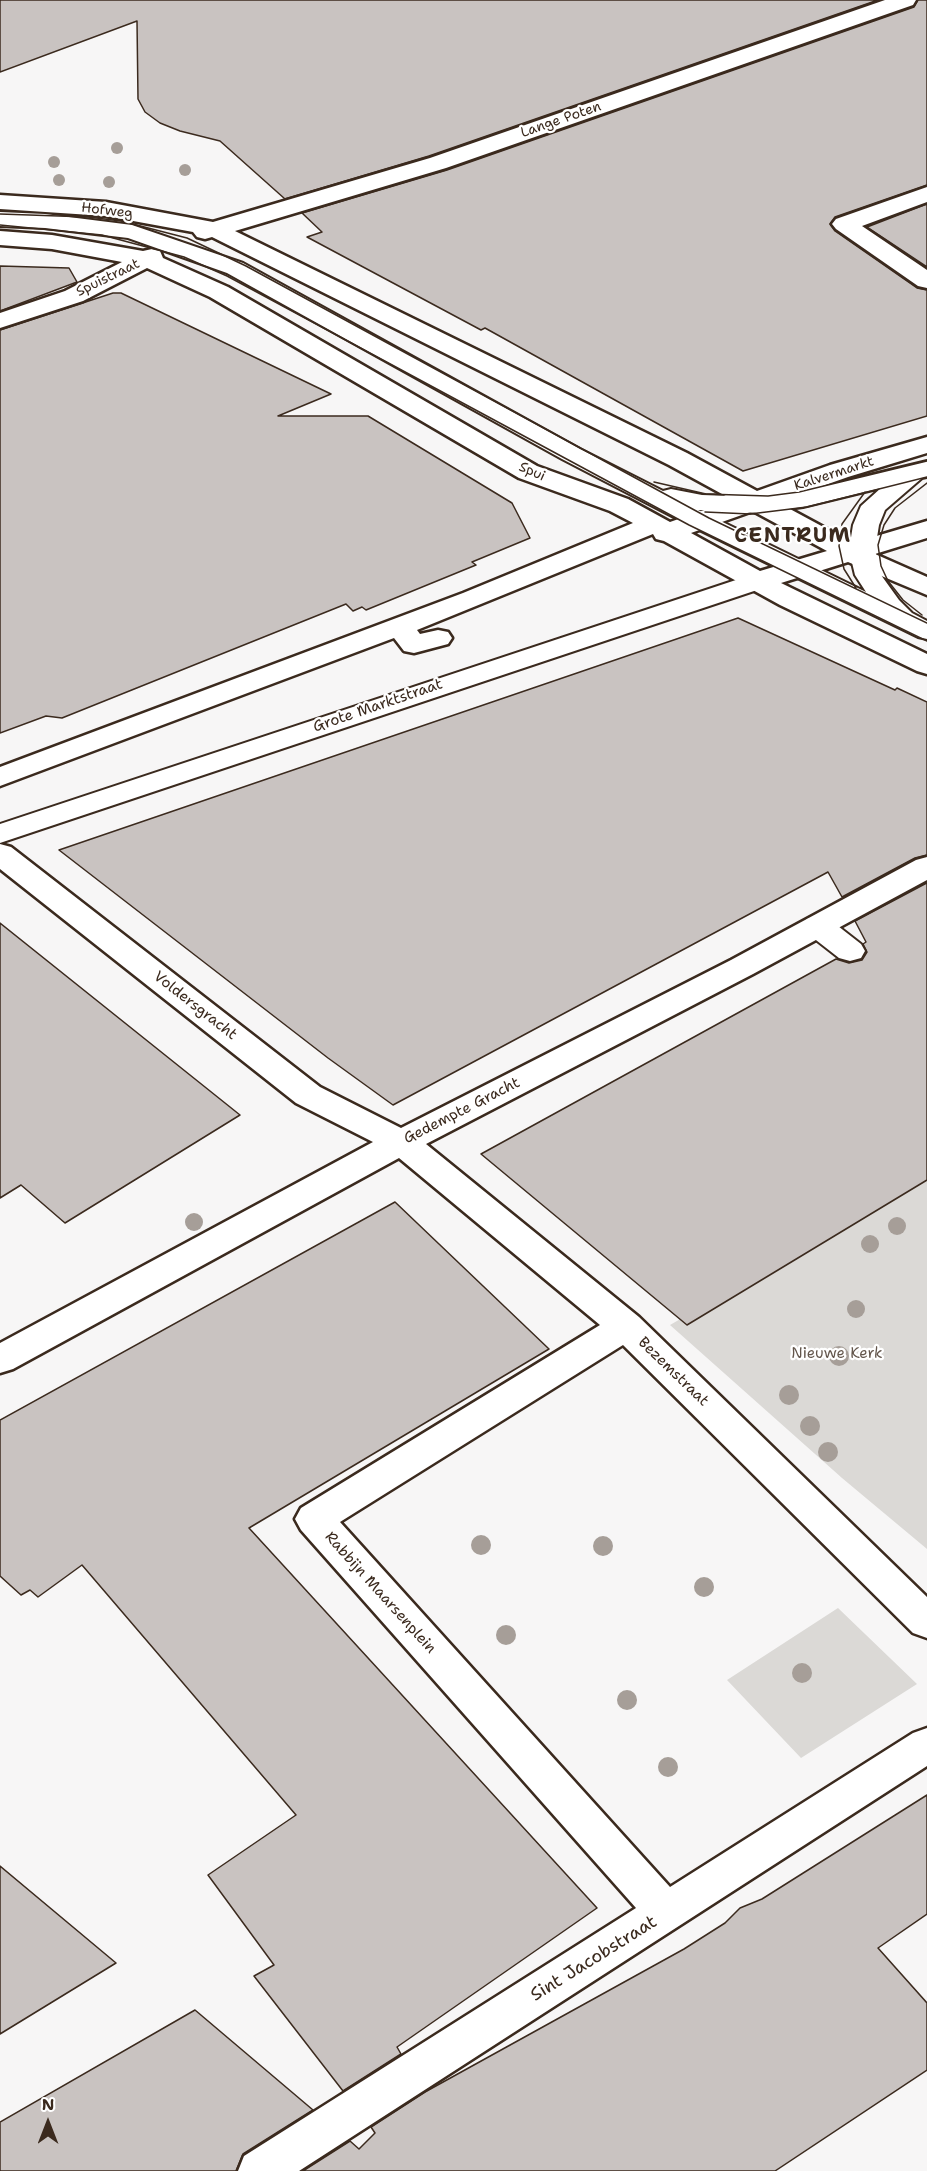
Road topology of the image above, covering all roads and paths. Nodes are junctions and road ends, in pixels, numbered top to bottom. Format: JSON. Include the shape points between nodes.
{"nodes":[{"id":1,"x":905,"y":0,"type":"edge"},
{"id":2,"x":927,"y":194,"type":"edge"},
{"id":3,"x":0,"y":202,"type":"edge"},
{"id":4,"x":0,"y":219,"type":"edge"},
{"id":5,"x":213,"y":229,"type":"junction"},
{"id":6,"x":0,"y":238,"type":"edge"},
{"id":7,"x":172,"y":245,"type":"junction"},
{"id":8,"x":146,"y":259,"type":"junction"},
{"id":9,"x":927,"y":281,"type":"edge"},
{"id":10,"x":0,"y":321,"type":"edge"},
{"id":11,"x":927,"y":445,"type":"edge"},
{"id":12,"x":924,"y":470,"type":"edge"},
{"id":13,"x":633,"y":486,"type":"junction"},
{"id":14,"x":752,"y":504,"type":"junction"},
{"id":15,"x":700,"y":521,"type":"junction"},
{"id":16,"x":659,"y":529,"type":"junction"},
{"id":17,"x":927,"y":529,"type":"edge"},
{"id":18,"x":859,"y":554,"type":"junction"},
{"id":19,"x":798,"y":569,"type":"junction"},
{"id":20,"x":757,"y":581,"type":"junction"},
{"id":21,"x":927,"y":587,"type":"edge"},
{"id":22,"x":399,"y":626,"type":"junction"},
{"id":23,"x":919,"y":627,"type":"edge"},
{"id":24,"x":438,"y":638,"type":"dead end"},
{"id":25,"x":927,"y":665,"type":"edge"},
{"id":26,"x":0,"y":777,"type":"edge"},
{"id":27,"x":0,"y":834,"type":"edge"},
{"id":28,"x":0,"y":854,"type":"edge"},
{"id":29,"x":927,"y":867,"type":"edge"},
{"id":30,"x":818,"y":926,"type":"junction"},
{"id":31,"x":850,"y":951,"type":"dead end"},
{"id":32,"x":401,"y":1142,"type":"junction"},
{"id":33,"x":626,"y":1326,"type":"junction"},
{"id":34,"x":0,"y":1359,"type":"edge"},
{"id":35,"x":927,"y":1622,"type":"edge"},
{"id":36,"x":927,"y":1745,"type":"edge"},
{"id":37,"x":666,"y":1913,"type":"junction"},
{"id":38,"x":260,"y":2171,"type":"edge"}],
"edges":[{"from":1,"to":5,"type":"street","name":"Lange Poten","via":[[438,163]]},
{"from":2,"to":9,"type":"street","via":[[844,224]]},
{"from":3,"to":5,"type":"street","name":"Hofweg","via":[[106,209]]},
{"from":4,"to":7,"type":"lane","name":"Hofweg","via":[[132,232]]},
{"from":5,"to":7,"type":"street","name":"Spuistraat"},
{"from":5,"to":14,"type":"street","via":[[678,459]]},
{"from":6,"to":8,"type":"street","via":[[52,242]]},
{"from":7,"to":8,"type":"street","name":"Spuistraat"},
{"from":7,"to":13,"type":"lane","via":[[235,268]]},
{"from":8,"to":10,"type":"street","name":"Spuistraat","via":[[74,296]]},
{"from":8,"to":16,"type":"street","name":"Spui","via":[[219,292],[540,471],[612,502]]},
{"from":11,"to":14,"type":"street","name":"Kalvermarkt","via":[[839,471]]},
{"from":12,"to":14,"type":"lane","name":"Kalvermarkt","via":[[803,499]]},
{"from":12,"to":18,"type":"lane","via":[[900,483],[874,506]]},
{"from":13,"to":14,"type":"lane","name":"Kalvermarkt","via":[[702,503]]},
{"from":13,"to":15,"type":"lane"},
{"from":14,"to":15,"type":"street","name":"Kalvermarkt"},
{"from":14,"to":18,"type":"street"},
{"from":15,"to":16,"type":"street","name":"Kalvermarkt"},
{"from":15,"to":19,"type":"lane"},
{"from":16,"to":20,"type":"street","name":"Spui"},
{"from":16,"to":22,"type":"street","name":"Kalvermarkt"},
{"from":17,"to":18,"type":"street"},
{"from":18,"to":19,"type":"street","via":[[841,554]]},
{"from":18,"to":21,"type":"street"},
{"from":18,"to":23,"type":"lane","via":[[868,575],[890,606]]},
{"from":19,"to":20,"type":"street"},
{"from":19,"to":23,"type":"lane"},
{"from":20,"to":25,"type":"street","name":"Spui"},
{"from":20,"to":27,"type":"lane","name":"Grote Marktstraat"},
{"from":22,"to":24,"type":"street","via":[[414,645]]},
{"from":22,"to":26,"type":"street","name":"Kalvermarkt"},
{"from":28,"to":32,"type":"street","name":"Voldersgracht","via":[[308,1095]]},
{"from":29,"to":30,"type":"street","name":"Gedempte Gracht"},
{"from":30,"to":31,"type":"lane"},
{"from":30,"to":32,"type":"street","name":"Gedempte Gracht"},
{"from":32,"to":33,"type":"street","name":"Bezemstraat"},
{"from":32,"to":34,"type":"street","name":"Gedempte Gracht"},
{"from":33,"to":35,"type":"street","name":"Bezemstraat"},
{"from":33,"to":37,"type":"street","name":"Rabbijn Maarsenplein","via":[[314,1519]]},
{"from":36,"to":37,"type":"street","name":"Sint Jacobstraat"},
{"from":37,"to":38,"type":"street","name":"Sint Jacobstraat"}]}
